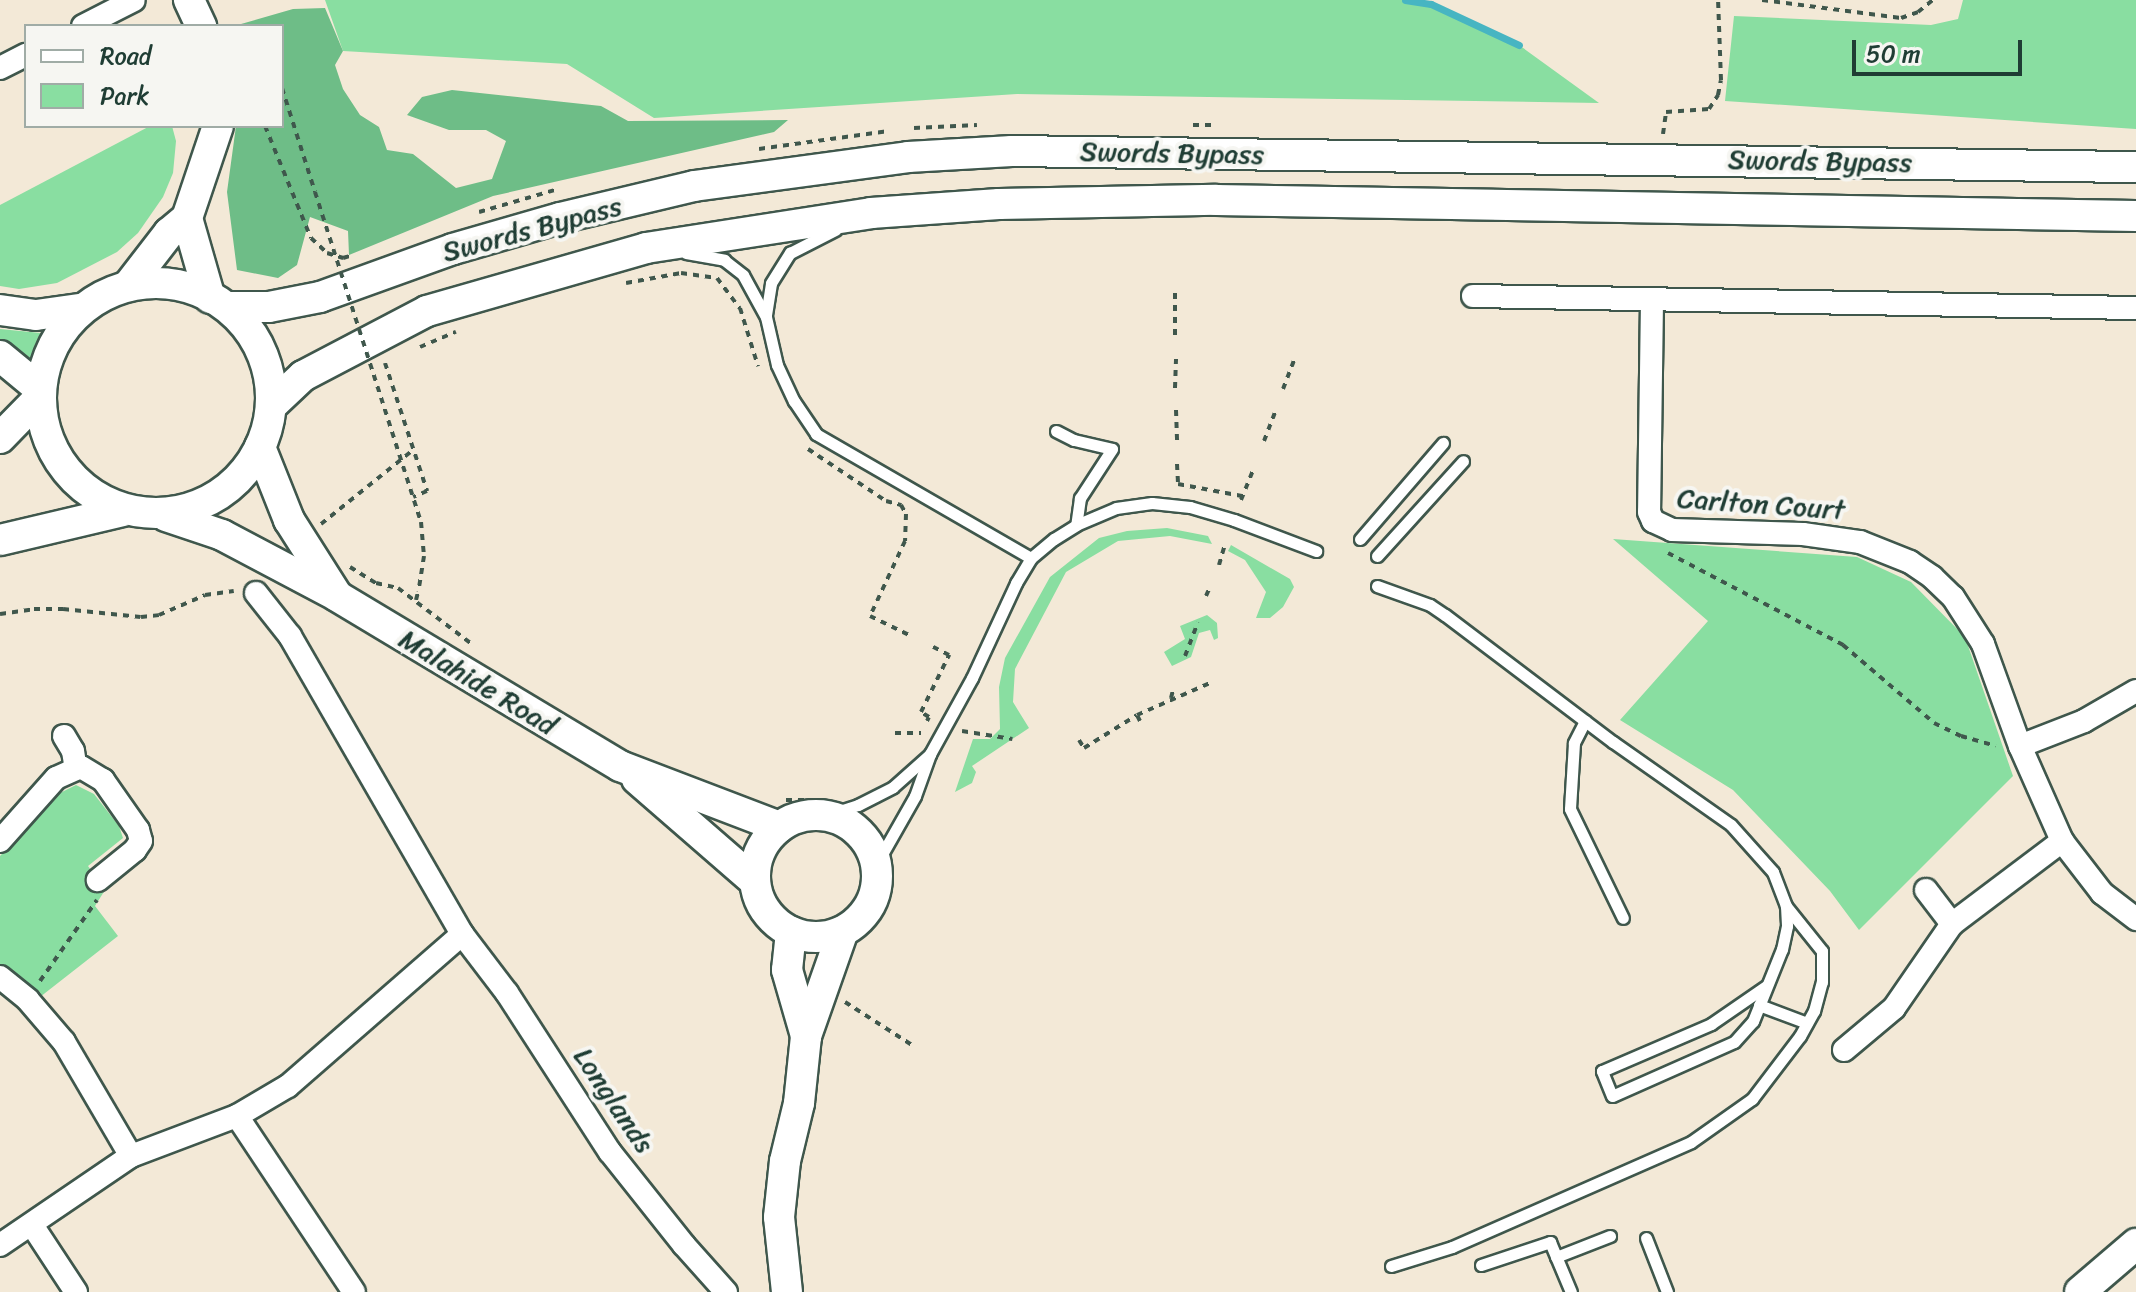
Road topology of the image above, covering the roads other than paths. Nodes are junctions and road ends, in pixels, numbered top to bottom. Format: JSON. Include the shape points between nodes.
{"nodes":[{"id":1,"x":134,"y":0,"type":"edge"},
{"id":2,"x":189,"y":0,"type":"edge"},
{"id":3,"x":87,"y":24,"type":"edge"},
{"id":4,"x":200,"y":24,"type":"edge"},
{"id":5,"x":24,"y":56,"type":"edge"},
{"id":6,"x":0,"y":68,"type":"edge"},
{"id":7,"x":217,"y":128,"type":"edge"},
{"id":8,"x":2136,"y":167,"type":"edge"},
{"id":9,"x":871,"y":213,"type":"junction"},
{"id":10,"x":2136,"y":216,"type":"edge"},
{"id":11,"x":187,"y":218,"type":"junction"},
{"id":12,"x":646,"y":248,"type":"junction"},
{"id":13,"x":128,"y":286,"type":"junction"},
{"id":14,"x":1473,"y":296,"type":"dead end"},
{"id":15,"x":1652,"y":301,"type":"junction"},
{"id":16,"x":219,"y":302,"type":"junction"},
{"id":17,"x":2136,"y":308,"type":"edge"},
{"id":18,"x":79,"y":309,"type":"junction"},
{"id":19,"x":0,"y":310,"type":"edge"},
{"id":20,"x":766,"y":317,"type":"junction"},
{"id":21,"x":0,"y":356,"type":"edge"},
{"id":22,"x":39,"y":394,"type":"junction"},
{"id":23,"x":271,"y":406,"type":"junction"},
{"id":24,"x":1056,"y":431,"type":"dead end"},
{"id":25,"x":0,"y":438,"type":"edge"},
{"id":26,"x":1443,"y":443,"type":"dead end"},
{"id":27,"x":260,"y":447,"type":"junction"},
{"id":28,"x":1463,"y":461,"type":"dead end"},
{"id":29,"x":123,"y":511,"type":"junction"},
{"id":30,"x":166,"y":516,"type":"junction"},
{"id":31,"x":1076,"y":525,"type":"junction"},
{"id":32,"x":1360,"y":539,"type":"dead end"},
{"id":33,"x":0,"y":540,"type":"edge"},
{"id":34,"x":1316,"y":551,"type":"dead end"},
{"id":35,"x":1377,"y":556,"type":"dead end"},
{"id":36,"x":1031,"y":558,"type":"junction"},
{"id":37,"x":1377,"y":586,"type":"dead end"},
{"id":38,"x":256,"y":593,"type":"road end"},
{"id":39,"x":337,"y":596,"type":"junction"},
{"id":40,"x":2136,"y":691,"type":"edge"},
{"id":41,"x":1585,"y":721,"type":"junction"},
{"id":42,"x":64,"y":736,"type":"dead end"},
{"id":43,"x":2020,"y":746,"type":"junction"},
{"id":44,"x":930,"y":754,"type":"junction"},
{"id":45,"x":620,"y":766,"type":"junction"},
{"id":46,"x":76,"y":769,"type":"junction"},
{"id":47,"x":826,"y":807,"type":"junction"},
{"id":48,"x":777,"y":813,"type":"junction"},
{"id":49,"x":0,"y":841,"type":"edge"},
{"id":50,"x":2062,"y":841,"type":"junction"},
{"id":51,"x":877,"y":863,"type":"junction"},
{"id":52,"x":98,"y":880,"type":"road end"},
{"id":53,"x":753,"y":880,"type":"junction"},
{"id":54,"x":1926,"y":890,"type":"dead end"},
{"id":55,"x":1786,"y":906,"type":"junction"},
{"id":56,"x":1623,"y":918,"type":"dead end"},
{"id":57,"x":2136,"y":919,"type":"edge"},
{"id":58,"x":1952,"y":924,"type":"junction"},
{"id":59,"x":843,"y":931,"type":"junction"},
{"id":60,"x":791,"y":932,"type":"junction"},
{"id":61,"x":462,"y":934,"type":"junction"},
{"id":62,"x":0,"y":977,"type":"edge"},
{"id":63,"x":1766,"y":986,"type":"junction"},
{"id":64,"x":1759,"y":1005,"type":"junction"},
{"id":65,"x":1807,"y":1023,"type":"junction"},
{"id":66,"x":806,"y":1036,"type":"junction"},
{"id":67,"x":1844,"y":1050,"type":"dead end"},
{"id":68,"x":237,"y":1116,"type":"junction"},
{"id":69,"x":131,"y":1156,"type":"junction"},
{"id":70,"x":32,"y":1225,"type":"junction"},
{"id":71,"x":1610,"y":1236,"type":"dead end"},
{"id":72,"x":1646,"y":1238,"type":"dead end"},
{"id":73,"x":2136,"y":1244,"type":"edge"},
{"id":74,"x":0,"y":1245,"type":"edge"},
{"id":75,"x":1556,"y":1257,"type":"junction"},
{"id":76,"x":1481,"y":1265,"type":"dead end"},
{"id":77,"x":1391,"y":1266,"type":"dead end"},
{"id":78,"x":76,"y":1292,"type":"edge"},
{"id":79,"x":354,"y":1292,"type":"edge"},
{"id":80,"x":726,"y":1292,"type":"edge"},
{"id":81,"x":787,"y":1292,"type":"edge"},
{"id":82,"x":1571,"y":1292,"type":"edge"},
{"id":83,"x":1667,"y":1292,"type":"edge"},
{"id":84,"x":2080,"y":1292,"type":"edge"}],
"edges":[{"from":1,"to":3,"type":"street"},
{"from":2,"to":4,"type":"main road"},
{"from":5,"to":6,"type":"street"},
{"from":7,"to":11,"type":"main road"},
{"from":8,"to":16,"type":"main road","name":"Swords Bypass","via":[[1012,151],[908,157],[694,186],[468,244],[320,297],[269,307]]},
{"from":9,"to":10,"type":"main road","name":"Swords Bypass","via":[[999,204],[1216,200]]},
{"from":9,"to":12,"type":"main road","name":"Swords Bypass"},
{"from":9,"to":20,"type":"lane","via":[[790,253],[771,283]]},
{"from":11,"to":13,"type":"main road"},
{"from":11,"to":16,"type":"main road"},
{"from":12,"to":20,"type":"lane","via":[[724,260],[743,275]]},
{"from":12,"to":23,"type":"main road","name":"Swords Bypass","via":[[427,311],[303,376]]},
{"from":13,"to":16,"type":"main road","via":[[165,284]]},
{"from":13,"to":18,"type":"main road"},
{"from":14,"to":15,"type":"street"},
{"from":15,"to":17,"type":"street"},
{"from":15,"to":43,"type":"street","name":"Carlton Court","via":[[1649,512],[1657,524],[1672,530],[1835,537],[1887,550],[1910,562],[1953,597],[1971,622]]},
{"from":16,"to":23,"type":"main road","via":[[240,316],[262,351]]},
{"from":18,"to":19,"type":"main road","via":[[36,315]]},
{"from":18,"to":22,"type":"main road","via":[[51,348]]},
{"from":20,"to":36,"type":"lane","via":[[777,365],[816,434]]},
{"from":21,"to":22,"type":"main road"},
{"from":22,"to":25,"type":"main road"},
{"from":22,"to":29,"type":"main road","via":[[54,451],[77,481]]},
{"from":23,"to":27,"type":"main road"},
{"from":24,"to":31,"type":"lane","via":[[1112,449],[1080,498]]},
{"from":26,"to":32,"type":"lane"},
{"from":27,"to":30,"type":"main road","via":[[242,474],[221,492]]},
{"from":27,"to":39,"type":"main road","name":"Malahide Road","via":[[289,520]]},
{"from":28,"to":35,"type":"lane"},
{"from":29,"to":30,"type":"main road"},
{"from":29,"to":33,"type":"main road"},
{"from":30,"to":39,"type":"main road","name":"Malahide Road","via":[[222,535]]},
{"from":31,"to":34,"type":"lane","via":[[1116,508],[1152,503],[1190,507]]},
{"from":31,"to":36,"type":"lane"},
{"from":36,"to":44,"type":"lane"},
{"from":37,"to":41,"type":"lane","via":[[1430,605]]},
{"from":38,"to":61,"type":"street","name":"Longlands","via":[[290,636]]},
{"from":39,"to":45,"type":"main road","name":"Malahide Road"},
{"from":40,"to":43,"type":"street","via":[[2084,721]]},
{"from":41,"to":55,"type":"lane","via":[[1731,825],[1773,872]]},
{"from":41,"to":56,"type":"lane","via":[[1574,743],[1570,809]]},
{"from":42,"to":46,"type":"street"},
{"from":43,"to":50,"type":"street","name":"Carlton Court"},
{"from":44,"to":47,"type":"lane","via":[[893,787],[858,805]]},
{"from":44,"to":51,"type":"lane","via":[[915,796]]},
{"from":45,"to":48,"type":"main road","name":"Malahide Road"},
{"from":45,"to":53,"type":"main road","name":"Malahide Road"},
{"from":46,"to":49,"type":"street","via":[[56,778]]},
{"from":46,"to":52,"type":"street","via":[[103,780],[141,841]]},
{"from":47,"to":48,"type":"main road","via":[[794,820]]},
{"from":47,"to":51,"type":"main road","via":[[853,828]]},
{"from":48,"to":53,"type":"main road"},
{"from":50,"to":57,"type":"street","name":"Carlton Court","via":[[2102,893]]},
{"from":50,"to":58,"type":"street"},
{"from":51,"to":59,"type":"main road","via":[[869,906]]},
{"from":53,"to":60,"type":"main road","via":[[765,910]]},
{"from":54,"to":58,"type":"street"},
{"from":55,"to":63,"type":"lane","via":[[1782,949]]},
{"from":55,"to":65,"type":"lane","via":[[1822,951],[1822,982]]},
{"from":58,"to":67,"type":"street","via":[[1894,1008]]},
{"from":59,"to":60,"type":"main road","via":[[811,937]]},
{"from":59,"to":66,"type":"main road"},
{"from":60,"to":66,"type":"main road","via":[[787,970]]},
{"from":61,"to":68,"type":"street","via":[[288,1086]]},
{"from":61,"to":80,"type":"street","name":"Longlands","via":[[507,993],[610,1152]]},
{"from":62,"to":69,"type":"street","via":[[28,1000],[81,1065]]},
{"from":63,"to":64,"type":"lane"},
{"from":63,"to":64,"type":"lane","via":[[1711,1024],[1602,1071],[1612,1096],[1734,1042]]},
{"from":64,"to":65,"type":"lane"},
{"from":65,"to":77,"type":"lane","via":[[1752,1099],[1691,1142],[1452,1247]]},
{"from":66,"to":81,"type":"main road","via":[[779,1217]]},
{"from":68,"to":69,"type":"street"},
{"from":68,"to":79,"type":"street"},
{"from":69,"to":70,"type":"street"},
{"from":70,"to":74,"type":"street"},
{"from":70,"to":78,"type":"street"},
{"from":71,"to":75,"type":"lane"},
{"from":72,"to":83,"type":"lane"},
{"from":73,"to":84,"type":"main road"},
{"from":75,"to":76,"type":"lane","via":[[1550,1242]]},
{"from":75,"to":82,"type":"lane"}]}
